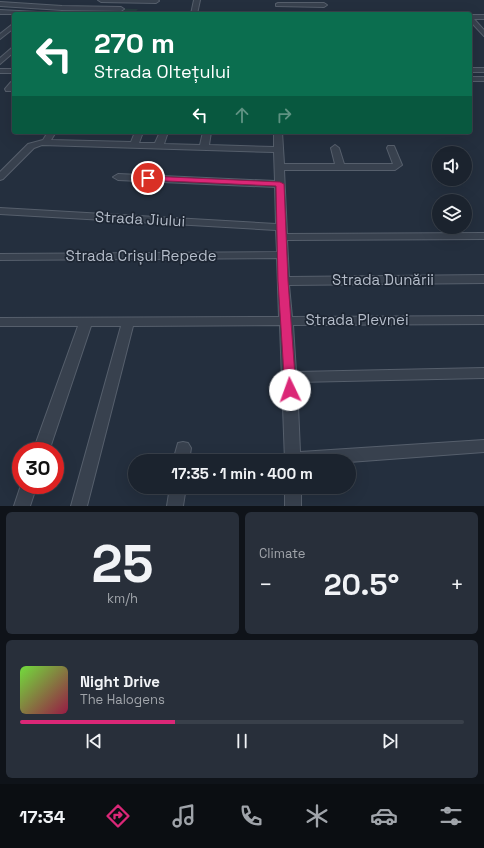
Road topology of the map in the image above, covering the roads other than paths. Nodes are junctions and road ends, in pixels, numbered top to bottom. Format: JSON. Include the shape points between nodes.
{"nodes":[{"id":1,"x":74,"y":0,"type":"edge"},
{"id":2,"x":101,"y":0,"type":"edge"},
{"id":3,"x":197,"y":0,"type":"edge"},
{"id":4,"x":156,"y":1,"type":"dead end"},
{"id":5,"x":0,"y":4,"type":"edge"},
{"id":6,"x":279,"y":5,"type":"edge"},
{"id":7,"x":324,"y":5,"type":"dead end"},
{"id":8,"x":62,"y":8,"type":"junction"},
{"id":9,"x":121,"y":9,"type":"dead end"},
{"id":10,"x":0,"y":12,"type":"edge"},
{"id":11,"x":55,"y":12,"type":"edge"},
{"id":12,"x":194,"y":12,"type":"edge"},
{"id":13,"x":12,"y":13,"type":"edge"},
{"id":14,"x":484,"y":17,"type":"edge"},
{"id":15,"x":472,"y":18,"type":"edge"},
{"id":16,"x":472,"y":18,"type":"edge"},
{"id":17,"x":472,"y":19,"type":"edge"},
{"id":18,"x":484,"y":21,"type":"edge"},
{"id":19,"x":12,"y":27,"type":"edge"},
{"id":20,"x":0,"y":30,"type":"edge"},
{"id":21,"x":8,"y":31,"type":"junction"},
{"id":22,"x":484,"y":34,"type":"edge"},
{"id":23,"x":0,"y":37,"type":"edge"},
{"id":24,"x":12,"y":50,"type":"edge"},
{"id":25,"x":0,"y":62,"type":"edge"},
{"id":26,"x":472,"y":67,"type":"edge"},
{"id":27,"x":484,"y":70,"type":"edge"},
{"id":28,"x":472,"y":79,"type":"edge"},
{"id":29,"x":484,"y":79,"type":"edge"},
{"id":30,"x":51,"y":134,"type":"edge"},
{"id":31,"x":138,"y":134,"type":"edge"},
{"id":32,"x":163,"y":134,"type":"edge"},
{"id":33,"x":207,"y":134,"type":"edge"},
{"id":34,"x":278,"y":134,"type":"edge"},
{"id":35,"x":45,"y":142,"type":"junction"},
{"id":36,"x":134,"y":145,"type":"junction"},
{"id":37,"x":159,"y":145,"type":"junction"},
{"id":38,"x":204,"y":147,"type":"junction"},
{"id":39,"x":334,"y":148,"type":"dead end"},
{"id":40,"x":391,"y":148,"type":"dead end"},
{"id":41,"x":279,"y":150,"type":"junction"},
{"id":42,"x":279,"y":167,"type":"junction"},
{"id":43,"x":340,"y":168,"type":"junction"},
{"id":44,"x":0,"y":177,"type":"edge"},
{"id":45,"x":118,"y":177,"type":"dead end"},
{"id":46,"x":280,"y":184,"type":"junction"},
{"id":47,"x":0,"y":211,"type":"edge"},
{"id":48,"x":281,"y":232,"type":"junction"},
{"id":49,"x":484,"y":236,"type":"edge"},
{"id":50,"x":282,"y":255,"type":"junction"},
{"id":51,"x":0,"y":257,"type":"edge"},
{"id":52,"x":484,"y":280,"type":"edge"},
{"id":53,"x":283,"y":281,"type":"junction"},
{"id":54,"x":484,"y":320,"type":"edge"},
{"id":55,"x":285,"y":321,"type":"junction"},
{"id":56,"x":0,"y":322,"type":"edge"},
{"id":57,"x":86,"y":322,"type":"junction"},
{"id":58,"x":128,"y":322,"type":"junction"},
{"id":59,"x":484,"y":373,"type":"edge"},
{"id":60,"x":290,"y":377,"type":"junction"},
{"id":61,"x":44,"y":442,"type":"edge"},
{"id":62,"x":484,"y":446,"type":"edge"},
{"id":63,"x":293,"y":454,"type":"edge"},
{"id":64,"x":356,"y":455,"type":"edge"},
{"id":65,"x":26,"y":494,"type":"edge"},
{"id":66,"x":177,"y":494,"type":"edge"},
{"id":67,"x":293,"y":494,"type":"edge"},
{"id":68,"x":22,"y":506,"type":"edge"},
{"id":69,"x":79,"y":506,"type":"edge"},
{"id":70,"x":175,"y":506,"type":"edge"},
{"id":71,"x":293,"y":506,"type":"edge"}],
"edges":[{"from":1,"to":8,"type":"street"},
{"from":2,"to":4,"type":"street"},
{"from":3,"to":12,"type":"street"},
{"from":5,"to":8,"type":"street"},
{"from":6,"to":7,"type":"street"},
{"from":8,"to":9,"type":"street"},
{"from":8,"to":11,"type":"street"},
{"from":10,"to":13,"type":"street"},
{"from":14,"to":15,"type":"street"},
{"from":16,"to":18,"type":"street"},
{"from":17,"to":22,"type":"street"},
{"from":19,"to":21,"type":"street"},
{"from":20,"to":21,"type":"street"},
{"from":21,"to":23,"type":"street"},
{"from":24,"to":25,"type":"street"},
{"from":26,"to":27,"type":"street"},
{"from":28,"to":29,"type":"street"},
{"from":30,"to":35,"type":"street"},
{"from":31,"to":36,"type":"street"},
{"from":32,"to":37,"type":"street"},
{"from":33,"to":38,"type":"street"},
{"from":34,"to":41,"type":"street"},
{"from":35,"to":36,"type":"street"},
{"from":35,"to":44,"type":"street","via":[[37,142],[31,146]]},
{"from":36,"to":37,"type":"street"},
{"from":37,"to":38,"type":"street"},
{"from":38,"to":41,"type":"street"},
{"from":39,"to":43,"type":"street"},
{"from":40,"to":43,"type":"street","via":[[397,166]]},
{"from":41,"to":42,"type":"street"},
{"from":42,"to":43,"type":"street"},
{"from":42,"to":46,"type":"street"},
{"from":45,"to":46,"type":"street"},
{"from":46,"to":48,"type":"street"},
{"from":47,"to":48,"type":"street","name":"Strada Jiului"},
{"from":48,"to":49,"type":"street","name":"Strada Jiului"},
{"from":48,"to":50,"type":"street"},
{"from":50,"to":51,"type":"street","name":"Strada Crișul Repede"},
{"from":50,"to":53,"type":"street"},
{"from":52,"to":53,"type":"street","name":"Strada Dunării"},
{"from":53,"to":55,"type":"street"},
{"from":54,"to":55,"type":"street","name":"Strada Plevnei"},
{"from":55,"to":58,"type":"street","name":"Strada Plevnei"},
{"from":55,"to":60,"type":"street"},
{"from":56,"to":57,"type":"street","name":"Strada Plevnei"},
{"from":57,"to":58,"type":"street","name":"Strada Plevnei"},
{"from":57,"to":61,"type":"street"},
{"from":58,"to":69,"type":"street"},
{"from":59,"to":60,"type":"street"},
{"from":60,"to":63,"type":"street"},
{"from":62,"to":64,"type":"street"},
{"from":65,"to":68,"type":"street"},
{"from":66,"to":70,"type":"street"},
{"from":67,"to":71,"type":"street"}]}
